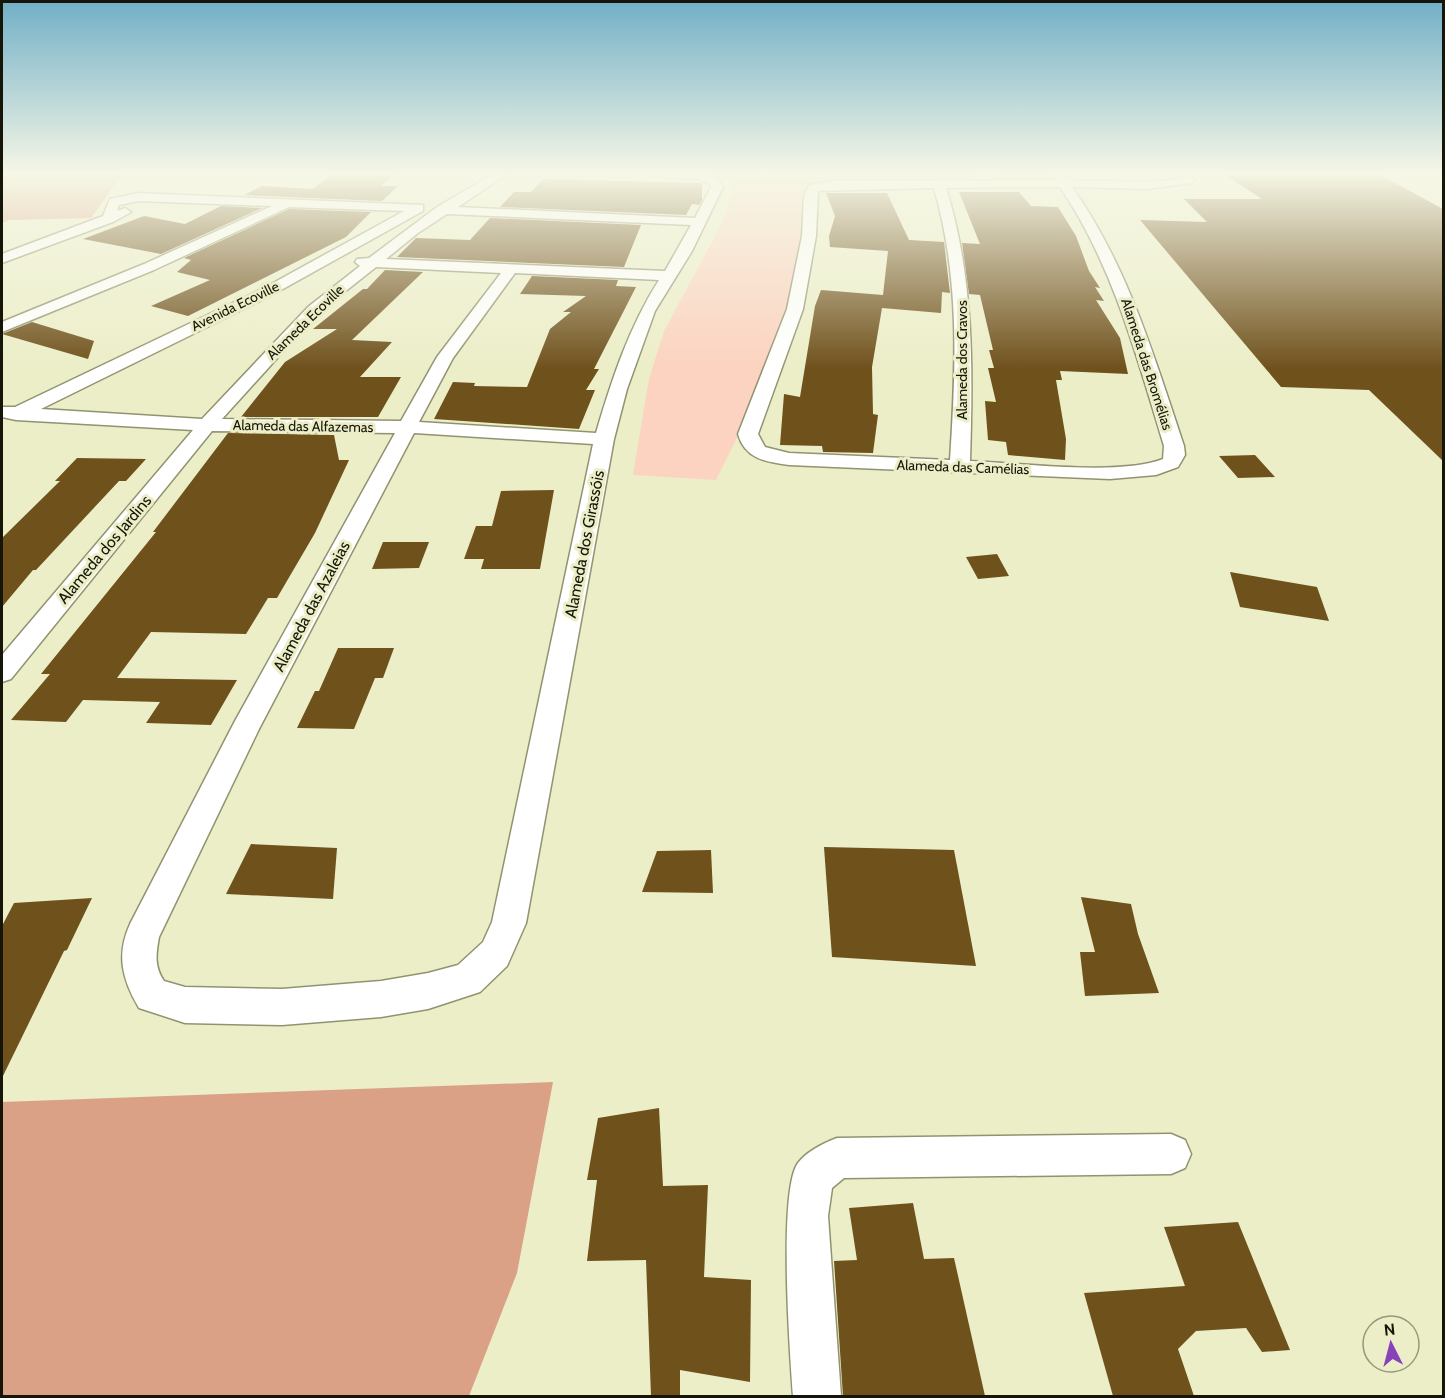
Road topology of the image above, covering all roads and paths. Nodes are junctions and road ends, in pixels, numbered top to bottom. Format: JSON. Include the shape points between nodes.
{"nodes":[{"id":1,"x":57,"y":238,"type":"edge"},
{"id":2,"x":211,"y":238,"type":"edge"},
{"id":3,"x":365,"y":238,"type":"edge"},
{"id":4,"x":403,"y":238,"type":"edge"},
{"id":5,"x":691,"y":238,"type":"edge"},
{"id":6,"x":809,"y":238,"type":"edge"},
{"id":7,"x":953,"y":238,"type":"edge"},
{"id":8,"x":1096,"y":238,"type":"edge"},
{"id":9,"x":2,"y":259,"type":"edge"},
{"id":10,"x":328,"y":259,"type":"junction"},
{"id":11,"x":370,"y":263,"type":"junction"},
{"id":12,"x":511,"y":269,"type":"junction"},
{"id":13,"x":669,"y":276,"type":"junction"},
{"id":14,"x":2,"y":327,"type":"edge"},
{"id":15,"x":9,"y":413,"type":"edge"},
{"id":16,"x":207,"y":425,"type":"junction"},
{"id":17,"x":2,"y":427,"type":"edge"},
{"id":18,"x":407,"y":427,"type":"junction"},
{"id":19,"x":604,"y":439,"type":"junction"},
{"id":20,"x":1171,"y":463,"type":"joint"},
{"id":21,"x":960,"y":466,"type":"junction"},
{"id":22,"x":2,"y":672,"type":"edge"},
{"id":23,"x":468,"y":980,"type":"joint"},
{"id":24,"x":1171,"y":1154,"type":"dead end"},
{"id":25,"x":817,"y":1396,"type":"edge"}],
"edges":[{"from":1,"to":9,"type":"street"},
{"from":2,"to":14,"type":"street"},
{"from":3,"to":10,"type":"street","name":"Avenida Ecoville"},
{"from":4,"to":11,"type":"street","name":"Alameda Ecoville"},
{"from":5,"to":13,"type":"street","name":"Alameda dos Girassóis"},
{"from":6,"to":21,"type":"street","name":"Alameda das Camélias","via":[[795,309],[750,422],[750,444],[755,451],[789,459]]},
{"from":7,"to":21,"type":"street","name":"Alameda dos Cravos","via":[[965,317]]},
{"from":8,"to":20,"type":"street","name":"Alameda das Bromélias","via":[[1130,308],[1174,446]]},
{"from":10,"to":11,"type":"street"},
{"from":10,"to":15,"type":"street","name":"Avenida Ecoville","via":[[269,291]]},
{"from":11,"to":12,"type":"street"},
{"from":11,"to":16,"type":"street","name":"Alameda Ecoville","via":[[314,310]]},
{"from":12,"to":13,"type":"street"},
{"from":12,"to":18,"type":"street","name":"Alameda das Azaleias","via":[[445,357]]},
{"from":13,"to":19,"type":"street","name":"Alameda dos Girassóis","via":[[647,310]]},
{"from":15,"to":16,"type":"street","name":"Alameda das Alfazemas"},
{"from":15,"to":17,"type":"street","name":"Avenida Ecoville"},
{"from":16,"to":18,"type":"street","name":"Alameda das Alfazemas"},
{"from":16,"to":22,"type":"street","name":"Alameda dos Jardins"},
{"from":18,"to":19,"type":"street","name":"Alameda das Alfazemas"},
{"from":18,"to":23,"type":"street","name":"Alameda das Azaleias","via":[[245,729],[142,935],[138,957],[141,977],[152,995],[195,1006],[282,1007],[381,999]]},
{"from":19,"to":23,"type":"street","name":"Alameda dos Girassóis","via":[[509,923],[495,954]]},
{"from":20,"to":21,"type":"street","name":"Alameda das Camélias","via":[[1156,469],[1110,473]]},
{"from":24,"to":25,"type":"street","via":[[837,1158],[813,1177],[807,1216]]}]}
